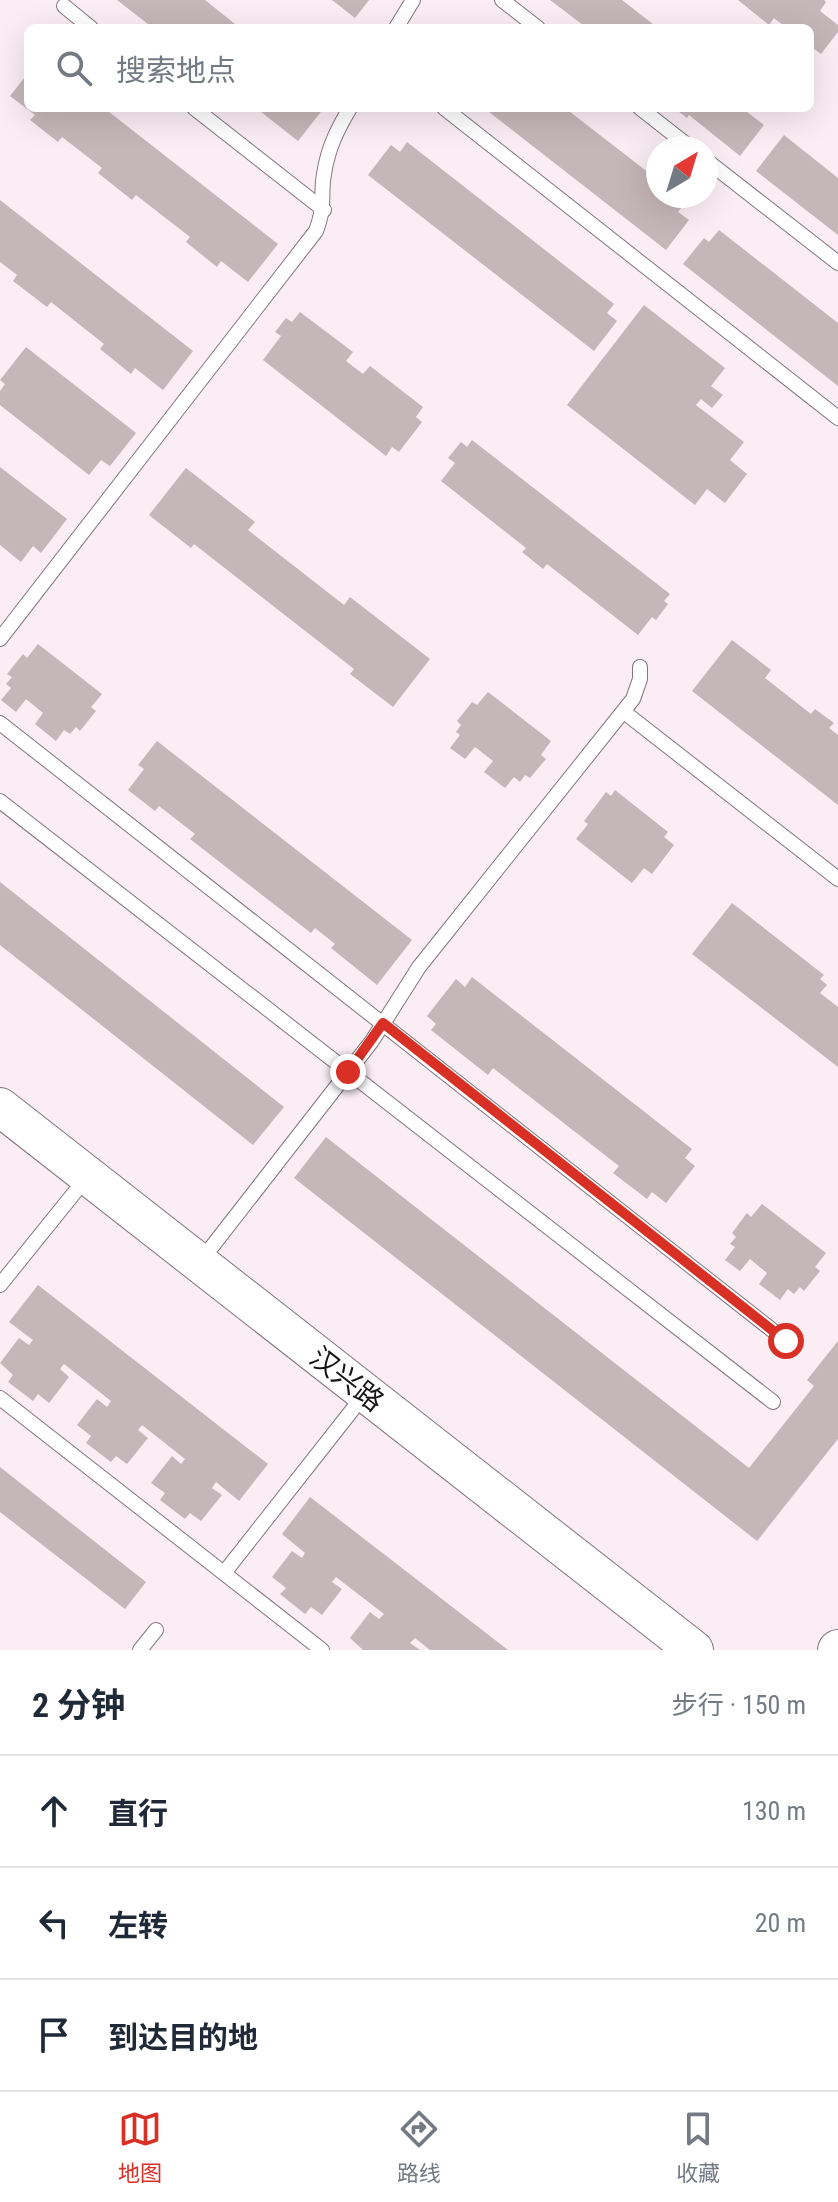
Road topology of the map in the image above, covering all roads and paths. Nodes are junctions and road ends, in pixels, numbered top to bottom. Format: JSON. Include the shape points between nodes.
{"nodes":[{"id":1,"x":413,"y":0,"type":"edge"},
{"id":2,"x":502,"y":0,"type":"edge"},
{"id":3,"x":64,"y":6,"type":"dead end"},
{"id":4,"x":86,"y":24,"type":"edge"},
{"id":5,"x":398,"y":24,"type":"edge"},
{"id":6,"x":533,"y":24,"type":"edge"},
{"id":7,"x":199,"y":112,"type":"edge"},
{"id":8,"x":348,"y":112,"type":"edge"},
{"id":9,"x":449,"y":112,"type":"edge"},
{"id":10,"x":645,"y":112,"type":"edge"},
{"id":11,"x":676,"y":136,"type":"edge"},
{"id":12,"x":718,"y":169,"type":"edge"},
{"id":13,"x":324,"y":210,"type":"junction"},
{"id":14,"x":838,"y":263,"type":"edge"},
{"id":15,"x":838,"y":418,"type":"edge"},
{"id":16,"x":0,"y":639,"type":"edge"},
{"id":17,"x":640,"y":667,"type":"dead end"},
{"id":18,"x":624,"y":712,"type":"junction"},
{"id":19,"x":0,"y":723,"type":"edge"},
{"id":20,"x":0,"y":801,"type":"edge"},
{"id":21,"x":838,"y":879,"type":"edge"},
{"id":22,"x":383,"y":1023,"type":"junction"},
{"id":23,"x":348,"y":1072,"type":"junction"},
{"id":24,"x":0,"y":1107,"type":"edge"},
{"id":25,"x":0,"y":1133,"type":"edge"},
{"id":26,"x":75,"y":1192,"type":"junction"},
{"id":27,"x":199,"y":1263,"type":"junction"},
{"id":28,"x":0,"y":1285,"type":"edge"},
{"id":29,"x":786,"y":1341,"type":"dead end"},
{"id":30,"x":0,"y":1398,"type":"edge"},
{"id":31,"x":773,"y":1402,"type":"dead end"},
{"id":32,"x":353,"y":1409,"type":"junction"},
{"id":33,"x":224,"y":1573,"type":"junction"},
{"id":34,"x":156,"y":1630,"type":"dead end"},
{"id":35,"x":140,"y":1650,"type":"edge"},
{"id":36,"x":322,"y":1650,"type":"edge"},
{"id":37,"x":661,"y":1650,"type":"edge"},
{"id":38,"x":694,"y":1650,"type":"edge"}],
"edges":[{"from":1,"to":5,"type":"lane"},
{"from":2,"to":6,"type":"lane"},
{"from":3,"to":4,"type":"lane"},
{"from":7,"to":13,"type":"lane"},
{"from":8,"to":13,"type":"lane","via":[[331,141],[323,177]]},
{"from":9,"to":15,"type":"lane"},
{"from":10,"to":11,"type":"lane"},
{"from":12,"to":14,"type":"lane"},
{"from":13,"to":16,"type":"lane","via":[[316,231]]},
{"from":17,"to":18,"type":"lane","via":[[633,699]]},
{"from":18,"to":21,"type":"lane"},
{"from":18,"to":22,"type":"lane","via":[[419,967]]},
{"from":19,"to":22,"type":"lane"},
{"from":20,"to":23,"type":"lane"},
{"from":22,"to":23,"type":"lane"},
{"from":22,"to":29,"type":"lane"},
{"from":23,"to":27,"type":"lane"},
{"from":23,"to":31,"type":"lane"},
{"from":24,"to":27,"type":"street","name":"汉兴路"},
{"from":25,"to":26,"type":"street","name":"汉兴路"},
{"from":26,"to":28,"type":"lane"},
{"from":26,"to":32,"type":"street","name":"汉兴路"},
{"from":27,"to":38,"type":"street","name":"汉兴路"},
{"from":30,"to":33,"type":"lane"},
{"from":32,"to":33,"type":"lane"},
{"from":32,"to":37,"type":"street","name":"汉兴路"},
{"from":33,"to":36,"type":"lane"},
{"from":34,"to":35,"type":"lane"}]}
